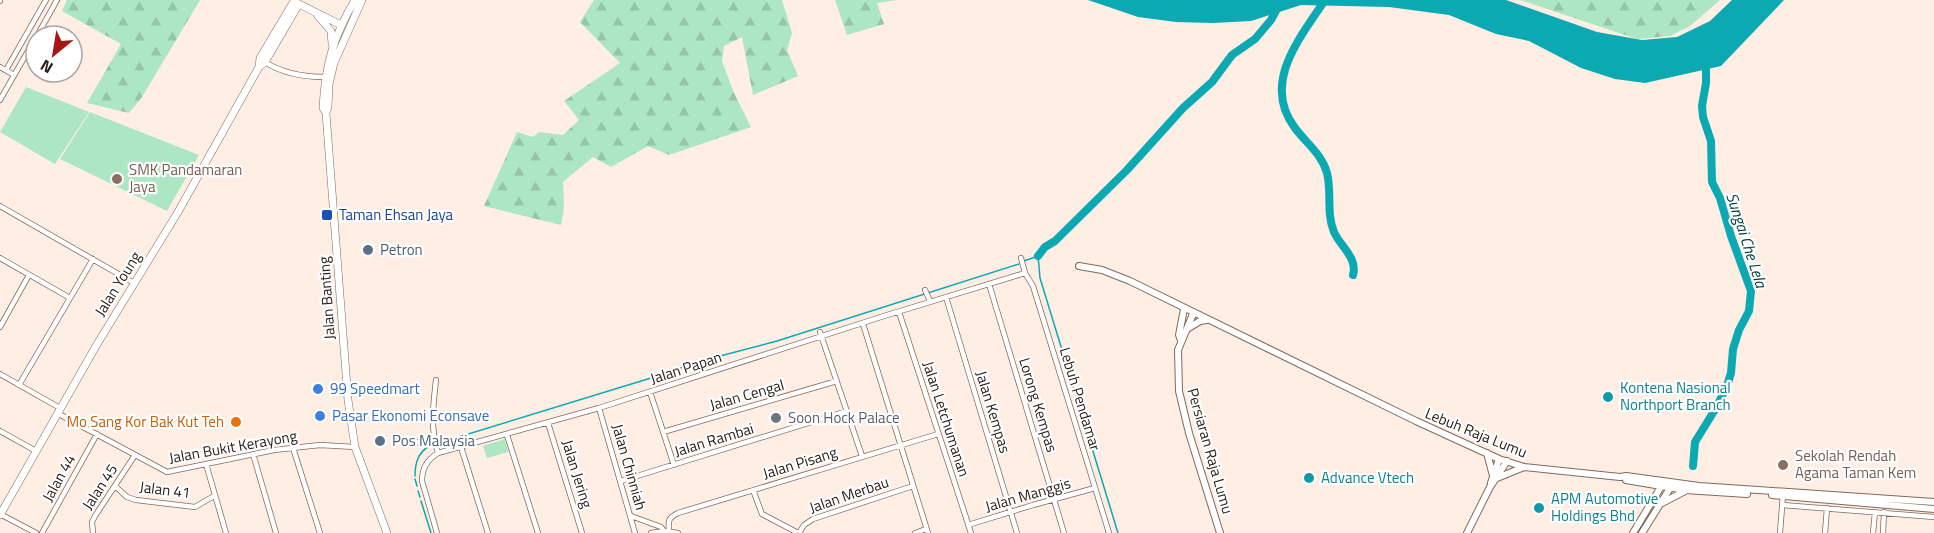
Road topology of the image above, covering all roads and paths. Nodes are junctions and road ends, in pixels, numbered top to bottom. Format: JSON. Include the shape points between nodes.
{"nodes":[{"id":1,"x":46,"y":0,"type":"edge"},
{"id":2,"x":57,"y":0,"type":"edge"},
{"id":3,"x":355,"y":0,"type":"edge"},
{"id":4,"x":362,"y":0,"type":"edge"},
{"id":5,"x":295,"y":2,"type":"edge"},
{"id":6,"x":357,"y":10,"type":"junction"},
{"id":7,"x":348,"y":11,"type":"junction"},
{"id":8,"x":320,"y":16,"type":"junction"},
{"id":9,"x":43,"y":24,"type":"edge"},
{"id":10,"x":341,"y":28,"type":"junction"},
{"id":11,"x":333,"y":54,"type":"junction"},
{"id":12,"x":24,"y":58,"type":"edge"},
{"id":13,"x":262,"y":64,"type":"junction"},
{"id":14,"x":0,"y":67,"type":"edge"},
{"id":15,"x":6,"y":70,"type":"junction"},
{"id":16,"x":14,"y":75,"type":"junction"},
{"id":17,"x":325,"y":77,"type":"junction"},
{"id":18,"x":0,"y":100,"type":"edge"},
{"id":19,"x":326,"y":112,"type":"junction"},
{"id":20,"x":0,"y":206,"type":"edge"},
{"id":21,"x":0,"y":258,"type":"edge"},
{"id":22,"x":1021,"y":258,"type":"dead end"},
{"id":23,"x":93,"y":259,"type":"junction"},
{"id":24,"x":1079,"y":266,"type":"dead end"},
{"id":25,"x":1025,"y":273,"type":"junction"},
{"id":26,"x":29,"y":275,"type":"junction"},
{"id":27,"x":134,"y":283,"type":"junction"},
{"id":28,"x":989,"y":284,"type":"junction"},
{"id":29,"x":926,"y":290,"type":"dead end"},
{"id":30,"x":946,"y":297,"type":"junction"},
{"id":31,"x":70,"y":298,"type":"junction"},
{"id":32,"x":929,"y":299,"type":"junction"},
{"id":33,"x":1174,"y":304,"type":"junction"},
{"id":34,"x":1184,"y":309,"type":"junction"},
{"id":35,"x":899,"y":312,"type":"junction"},
{"id":36,"x":1193,"y":314,"type":"junction"},
{"id":37,"x":1208,"y":320,"type":"junction"},
{"id":38,"x":863,"y":324,"type":"junction"},
{"id":39,"x":0,"y":327,"type":"edge"},
{"id":40,"x":1184,"y":327,"type":"junction"},
{"id":41,"x":821,"y":334,"type":"junction"},
{"id":42,"x":0,"y":374,"type":"edge"},
{"id":43,"x":436,"y":380,"type":"dead end"},
{"id":44,"x":837,"y":381,"type":"junction"},
{"id":45,"x":20,"y":385,"type":"junction"},
{"id":46,"x":650,"y":392,"type":"junction"},
{"id":47,"x":599,"y":408,"type":"junction"},
{"id":48,"x":59,"y":411,"type":"junction"},
{"id":49,"x":847,"y":411,"type":"junction"},
{"id":50,"x":548,"y":423,"type":"junction"},
{"id":51,"x":0,"y":431,"type":"edge"},
{"id":52,"x":663,"y":432,"type":"junction"},
{"id":53,"x":97,"y":434,"type":"junction"},
{"id":54,"x":938,"y":434,"type":"junction"},
{"id":55,"x":507,"y":435,"type":"junction"},
{"id":56,"x":433,"y":439,"type":"junction"},
{"id":57,"x":403,"y":441,"type":"dead end"},
{"id":58,"x":899,"y":445,"type":"junction"},
{"id":59,"x":355,"y":447,"type":"junction"},
{"id":60,"x":461,"y":447,"type":"junction"},
{"id":61,"x":293,"y":448,"type":"junction"},
{"id":62,"x":36,"y":451,"type":"junction"},
{"id":63,"x":437,"y":451,"type":"junction"},
{"id":64,"x":1487,"y":453,"type":"junction"},
{"id":65,"x":253,"y":454,"type":"junction"},
{"id":66,"x":135,"y":455,"type":"junction"},
{"id":67,"x":862,"y":456,"type":"junction"},
{"id":68,"x":1500,"y":459,"type":"junction"},
{"id":69,"x":1507,"y":461,"type":"junction"},
{"id":70,"x":206,"y":464,"type":"junction"},
{"id":71,"x":674,"y":465,"type":"junction"},
{"id":72,"x":1524,"y":467,"type":"junction"},
{"id":73,"x":1495,"y":477,"type":"junction"},
{"id":74,"x":621,"y":482,"type":"junction"},
{"id":75,"x":1663,"y":483,"type":"junction"},
{"id":76,"x":1672,"y":485,"type":"junction"},
{"id":77,"x":115,"y":486,"type":"junction"},
{"id":78,"x":913,"y":486,"type":"junction"},
{"id":79,"x":1095,"y":488,"type":"junction"},
{"id":80,"x":753,"y":490,"type":"junction"},
{"id":81,"x":1685,"y":490,"type":"junction"},
{"id":82,"x":1783,"y":494,"type":"junction"},
{"id":83,"x":214,"y":496,"type":"junction"},
{"id":84,"x":1053,"y":500,"type":"junction"},
{"id":85,"x":1934,"y":502,"type":"edge"},
{"id":86,"x":1660,"y":504,"type":"junction"},
{"id":87,"x":1782,"y":505,"type":"junction"},
{"id":88,"x":1827,"y":508,"type":"junction"},
{"id":89,"x":1934,"y":509,"type":"edge"},
{"id":90,"x":1010,"y":512,"type":"junction"},
{"id":91,"x":1875,"y":512,"type":"junction"},
{"id":92,"x":1884,"y":512,"type":"junction"},
{"id":93,"x":0,"y":514,"type":"edge"},
{"id":94,"x":631,"y":516,"type":"junction"},
{"id":95,"x":1934,"y":517,"type":"edge"},
{"id":96,"x":968,"y":525,"type":"junction"},
{"id":97,"x":666,"y":531,"type":"junction"},
{"id":98,"x":927,"y":531,"type":"edge"},
{"id":99,"x":635,"y":532,"type":"edge"},
{"id":100,"x":36,"y":533,"type":"edge"},
{"id":101,"x":42,"y":533,"type":"edge"},
{"id":102,"x":93,"y":533,"type":"edge"},
{"id":103,"x":226,"y":533,"type":"edge"},
{"id":104,"x":276,"y":533,"type":"edge"},
{"id":105,"x":320,"y":533,"type":"edge"},
{"id":106,"x":387,"y":533,"type":"edge"},
{"id":107,"x":437,"y":533,"type":"edge"},
{"id":108,"x":488,"y":533,"type":"edge"},
{"id":109,"x":538,"y":533,"type":"edge"},
{"id":110,"x":582,"y":533,"type":"edge"},
{"id":111,"x":626,"y":533,"type":"edge"},
{"id":112,"x":651,"y":533,"type":"edge"},
{"id":113,"x":678,"y":533,"type":"edge"},
{"id":114,"x":798,"y":533,"type":"edge"},
{"id":115,"x":915,"y":533,"type":"edge"},
{"id":116,"x":971,"y":533,"type":"edge"},
{"id":117,"x":1017,"y":533,"type":"edge"},
{"id":118,"x":1064,"y":533,"type":"edge"},
{"id":119,"x":1109,"y":533,"type":"edge"},
{"id":120,"x":1220,"y":533,"type":"edge"},
{"id":121,"x":1467,"y":533,"type":"edge"},
{"id":122,"x":1633,"y":533,"type":"edge"},
{"id":123,"x":1642,"y":533,"type":"edge"},
{"id":124,"x":1780,"y":533,"type":"edge"},
{"id":125,"x":1826,"y":533,"type":"edge"},
{"id":126,"x":1873,"y":533,"type":"edge"},
{"id":127,"x":1883,"y":533,"type":"edge"}],
"edges":[{"from":1,"to":15,"type":"street"},
{"from":2,"to":9,"type":"street"},
{"from":3,"to":7,"type":"main road"},
{"from":4,"to":6,"type":"main road"},
{"from":5,"to":8,"type":"main road"},
{"from":5,"to":13,"type":"main road","name":"Jalan Young","via":[[260,58]]},
{"from":6,"to":10,"type":"main road"},
{"from":6,"to":11,"type":"main road"},
{"from":7,"to":8,"type":"main road","via":[[338,18]]},
{"from":7,"to":10,"type":"main road"},
{"from":8,"to":10,"type":"main road"},
{"from":8,"to":11,"type":"main road","via":[[331,31]]},
{"from":10,"to":11,"type":"main road"},
{"from":11,"to":17,"type":"main road","name":"Jalan Banting"},
{"from":11,"to":19,"type":"main road"},
{"from":12,"to":16,"type":"street"},
{"from":13,"to":17,"type":"street","via":[[299,75]]},
{"from":13,"to":27,"type":"main road","name":"Jalan Young"},
{"from":14,"to":15,"type":"street"},
{"from":15,"to":16,"type":"street"},
{"from":16,"to":18,"type":"street"},
{"from":17,"to":19,"type":"main road","name":"Jalan Banting"},
{"from":19,"to":59,"type":"main road","name":"Jalan Banting"},
{"from":20,"to":23,"type":"street"},
{"from":21,"to":26,"type":"street"},
{"from":22,"to":25,"type":"street","name":"Lebuh Pendamar"},
{"from":23,"to":27,"type":"street"},
{"from":23,"to":31,"type":"street"},
{"from":24,"to":33,"type":"street","name":"Lebuh Raja Lumu","via":[[1109,272]]},
{"from":25,"to":28,"type":"street","name":"Jalan Papan"},
{"from":25,"to":79,"type":"street","name":"Lebuh Pendamar"},
{"from":26,"to":31,"type":"street"},
{"from":26,"to":39,"type":"street"},
{"from":27,"to":48,"type":"main road","name":"Jalan Young"},
{"from":28,"to":30,"type":"street","name":"Jalan Papan"},
{"from":28,"to":84,"type":"street","name":"Lorong Kempas"},
{"from":29,"to":32,"type":"street"},
{"from":30,"to":32,"type":"street","name":"Jalan Papan"},
{"from":30,"to":90,"type":"street","name":"Jalan Kempas"},
{"from":31,"to":45,"type":"street"},
{"from":32,"to":35,"type":"street","name":"Jalan Papan"},
{"from":33,"to":34,"type":"street","name":"Lebuh Raja Lumu"},
{"from":33,"to":40,"type":"street"},
{"from":34,"to":36,"type":"street","name":"Lebuh Raja Lumu"},
{"from":34,"to":40,"type":"street"},
{"from":35,"to":38,"type":"street","name":"Jalan Papan"},
{"from":35,"to":54,"type":"street","name":"Jalan Letchumanan"},
{"from":36,"to":37,"type":"street","name":"Lebuh Raja Lumu"},
{"from":36,"to":40,"type":"street"},
{"from":37,"to":40,"type":"street"},
{"from":37,"to":64,"type":"street","name":"Lebuh Raja Lumu"},
{"from":38,"to":41,"type":"street","name":"Jalan Papan"},
{"from":38,"to":58,"type":"street"},
{"from":40,"to":120,"type":"street","name":"Persiaran Raja Lumu","via":[[1179,335],[1178,355],[1181,405]]},
{"from":41,"to":44,"type":"street"},
{"from":41,"to":46,"type":"street","name":"Jalan Papan"},
{"from":42,"to":45,"type":"street","name":"Jalan Bukit Kerayong"},
{"from":43,"to":56,"type":"street"},
{"from":44,"to":49,"type":"street"},
{"from":44,"to":52,"type":"street","name":"Jalan Cengal"},
{"from":45,"to":48,"type":"street","name":"Jalan Bukit Kerayong"},
{"from":46,"to":47,"type":"street","name":"Jalan Papan"},
{"from":46,"to":52,"type":"street"},
{"from":47,"to":50,"type":"street","name":"Jalan Papan"},
{"from":47,"to":74,"type":"street","name":"Jalan Chinniah"},
{"from":48,"to":53,"type":"street","name":"Jalan Bukit Kerayong"},
{"from":48,"to":62,"type":"main road","name":"Jalan Young"},
{"from":49,"to":67,"type":"street"},
{"from":49,"to":71,"type":"street","name":"Jalan Rambai"},
{"from":50,"to":55,"type":"street","name":"Jalan Papan"},
{"from":50,"to":110,"type":"street","name":"Jalan Jering"},
{"from":51,"to":62,"type":"street"},
{"from":52,"to":71,"type":"street"},
{"from":53,"to":66,"type":"street","name":"Jalan Bukit Kerayong"},
{"from":53,"to":101,"type":"street","name":"Jalan 44"},
{"from":54,"to":58,"type":"street","name":"Jalan Pisang"},
{"from":54,"to":96,"type":"street","name":"Jalan Letchumanan"},
{"from":55,"to":60,"type":"street","name":"Jalan Papan"},
{"from":55,"to":109,"type":"street"},
{"from":56,"to":57,"type":"street","via":[[410,445]]},
{"from":56,"to":63,"type":"street"},
{"from":58,"to":67,"type":"street","name":"Jalan Pisang"},
{"from":58,"to":78,"type":"street"},
{"from":59,"to":61,"type":"street","name":"Jalan Bukit Kerayong"},
{"from":59,"to":106,"type":"main road","name":"Jalan Banting"},
{"from":60,"to":63,"type":"street","name":"Jalan Papan"},
{"from":60,"to":108,"type":"street"},
{"from":61,"to":65,"type":"street","name":"Jalan Bukit Kerayong"},
{"from":61,"to":105,"type":"street"},
{"from":62,"to":93,"type":"main road","name":"Jalan Young"},
{"from":63,"to":107,"type":"street","via":[[422,473]]},
{"from":64,"to":68,"type":"street","name":"Lebuh Raja Lumu"},
{"from":64,"to":73,"type":"street"},
{"from":65,"to":70,"type":"street","name":"Jalan Bukit Kerayong"},
{"from":65,"to":104,"type":"street"},
{"from":66,"to":70,"type":"street","name":"Jalan Bukit Kerayong","via":[[167,472]]},
{"from":66,"to":77,"type":"street","name":"Jalan 45"},
{"from":67,"to":80,"type":"street","name":"Jalan Pisang"},
{"from":68,"to":69,"type":"street","name":"Lebuh Raja Lumu"},
{"from":68,"to":73,"type":"street"},
{"from":69,"to":72,"type":"street","name":"Lebuh Raja Lumu"},
{"from":69,"to":73,"type":"street"},
{"from":70,"to":83,"type":"street"},
{"from":71,"to":74,"type":"street","name":"Jalan Rambai"},
{"from":72,"to":73,"type":"street"},
{"from":72,"to":75,"type":"street","name":"Lebuh Raja Lumu"},
{"from":73,"to":121,"type":"street"},
{"from":74,"to":94,"type":"street","name":"Jalan Chinniah"},
{"from":75,"to":76,"type":"street","name":"Lebuh Raja Lumu"},
{"from":75,"to":122,"type":"street"},
{"from":76,"to":81,"type":"street"},
{"from":76,"to":82,"type":"street"},
{"from":76,"to":86,"type":"street"},
{"from":77,"to":83,"type":"street","name":"Jalan 41","via":[[136,500],[195,507]]},
{"from":77,"to":102,"type":"street","name":"Jalan 45","via":[[92,522]]},
{"from":78,"to":98,"type":"street"},
{"from":78,"to":114,"type":"street","name":"Jalan Merbau","via":[[813,519]]},
{"from":79,"to":84,"type":"street","name":"Jalan Manggis"},
{"from":79,"to":119,"type":"street","name":"Lebuh Pendamar"},
{"from":80,"to":97,"type":"street","name":"Jalan Pisang","via":[[670,517]]},
{"from":80,"to":114,"type":"street","via":[[762,514]]},
{"from":81,"to":82,"type":"street"},
{"from":81,"to":86,"type":"street"},
{"from":82,"to":85,"type":"street"},
{"from":82,"to":87,"type":"street"},
{"from":82,"to":89,"type":"street"},
{"from":83,"to":103,"type":"street"},
{"from":84,"to":90,"type":"street","name":"Jalan Manggis"},
{"from":84,"to":118,"type":"street","name":"Lorong Kempas"},
{"from":86,"to":123,"type":"street"},
{"from":87,"to":88,"type":"street"},
{"from":87,"to":124,"type":"street"},
{"from":88,"to":91,"type":"street"},
{"from":88,"to":125,"type":"street"},
{"from":90,"to":96,"type":"street","name":"Jalan Manggis"},
{"from":90,"to":117,"type":"street","name":"Jalan Kempas"},
{"from":91,"to":92,"type":"street"},
{"from":91,"to":126,"type":"street"},
{"from":92,"to":95,"type":"street"},
{"from":92,"to":127,"type":"street"},
{"from":93,"to":100,"type":"street"},
{"from":94,"to":97,"type":"street"},
{"from":94,"to":99,"type":"street","name":"Jalan Chinniah"},
{"from":96,"to":116,"type":"street","name":"Jalan Letchumanan"},
{"from":97,"to":112,"type":"street"},
{"from":97,"to":113,"type":"street"},
{"from":98,"to":115,"type":"street"},
{"from":99,"to":111,"type":"street"}]}
